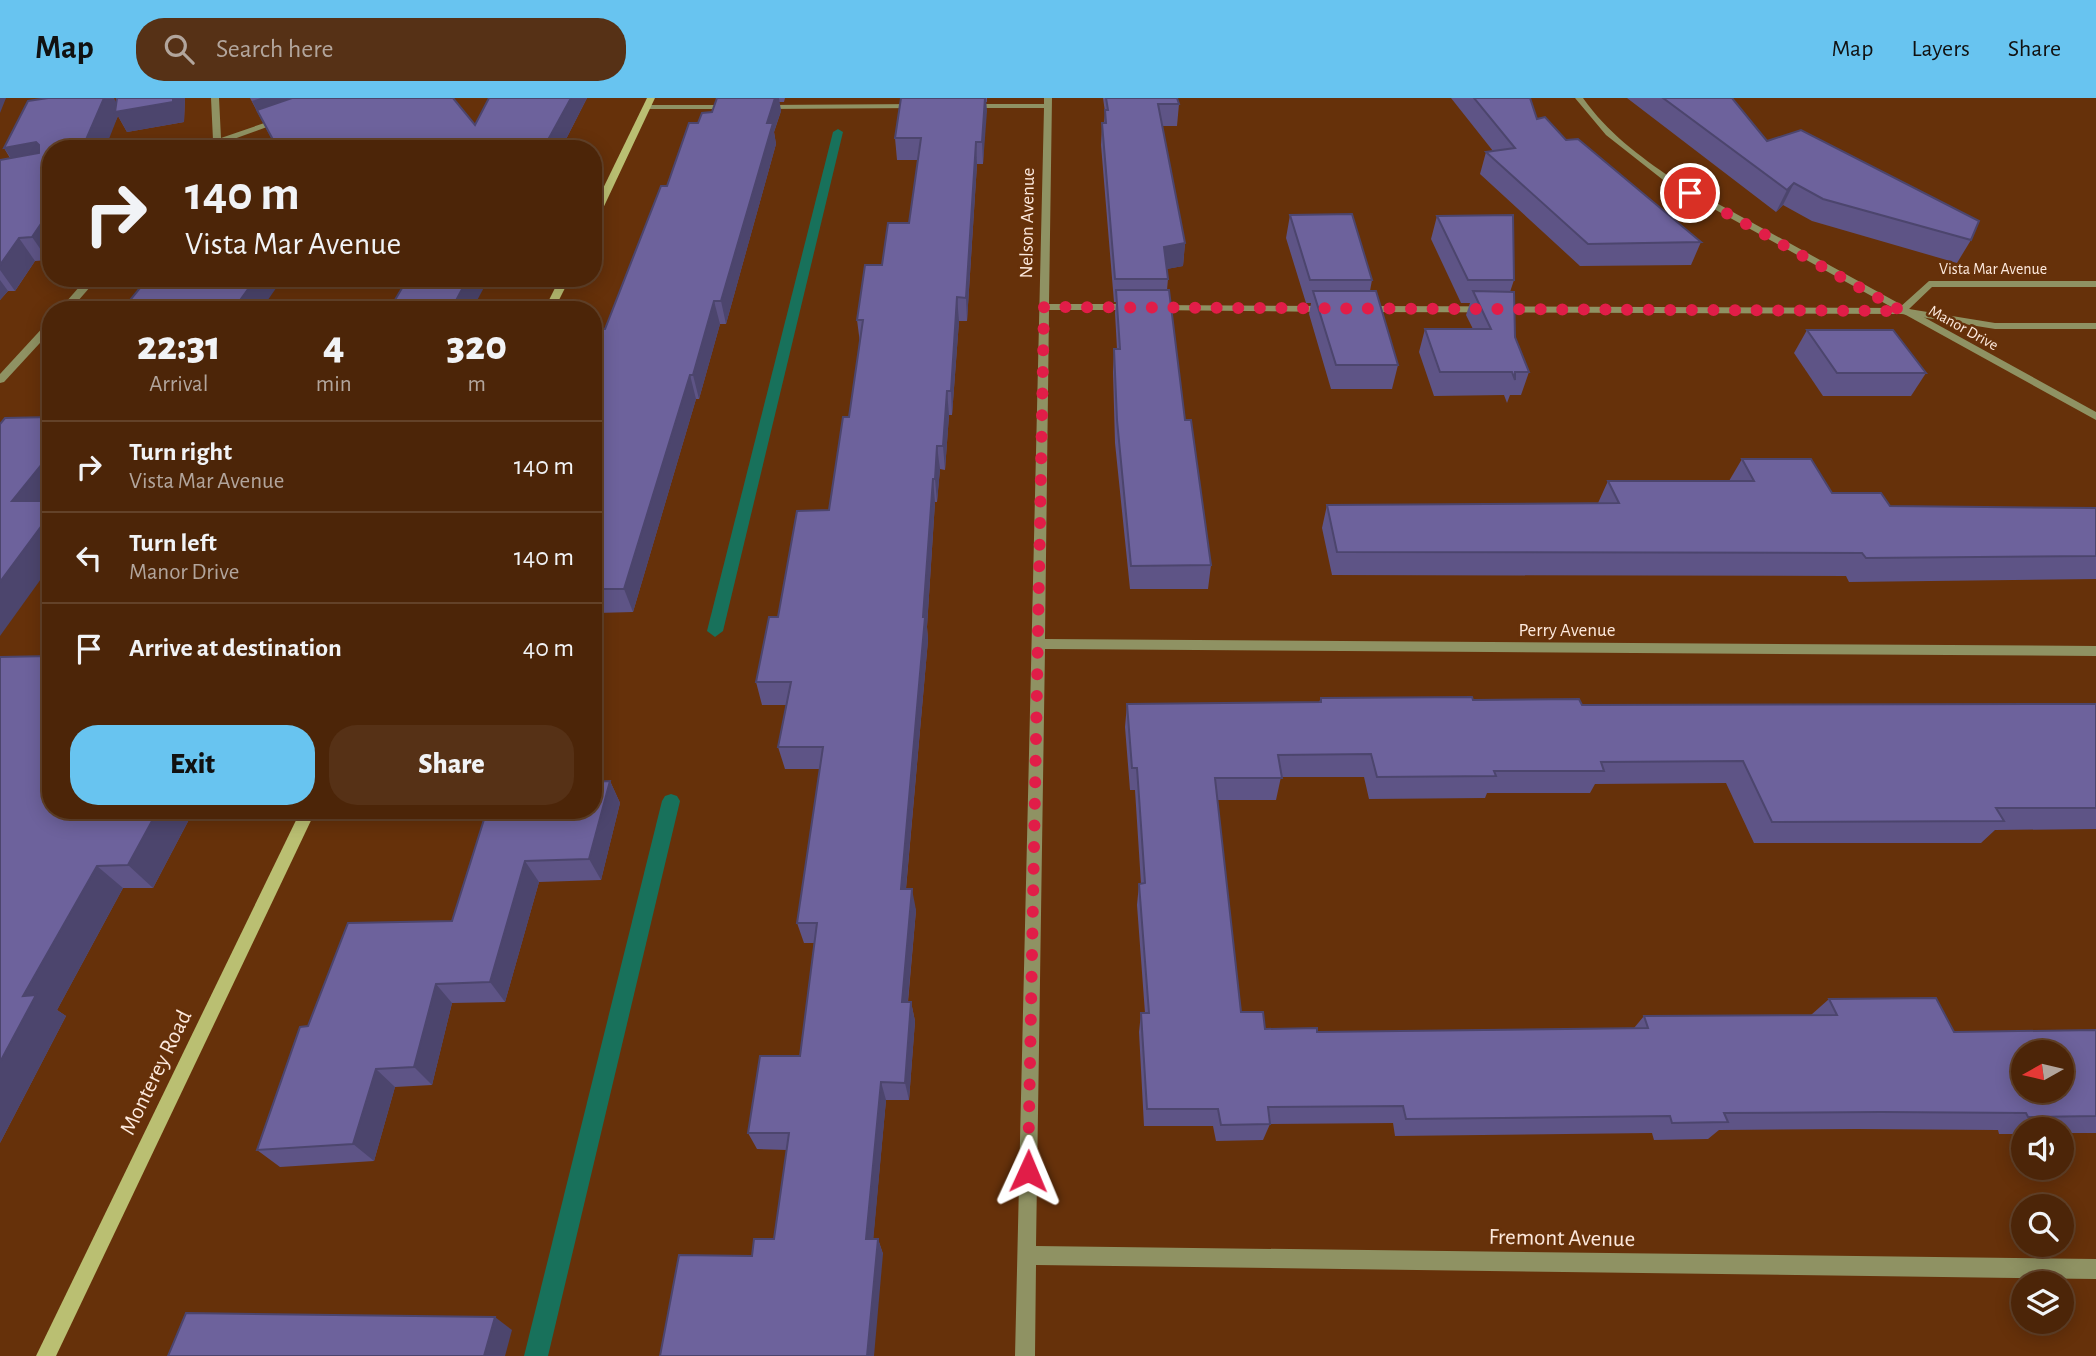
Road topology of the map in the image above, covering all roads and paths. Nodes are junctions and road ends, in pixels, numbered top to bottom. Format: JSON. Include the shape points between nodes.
{"nodes":[{"id":1,"x":215,"y":98,"type":"edge"},
{"id":2,"x":1579,"y":98,"type":"edge"},
{"id":3,"x":1048,"y":102,"type":"edge"},
{"id":4,"x":649,"y":103,"type":"edge"},
{"id":5,"x":924,"y":106,"type":"edge"},
{"id":6,"x":951,"y":106,"type":"edge"},
{"id":7,"x":744,"y":107,"type":"edge"},
{"id":8,"x":758,"y":107,"type":"edge"},
{"id":9,"x":296,"y":116,"type":"edge"},
{"id":10,"x":214,"y":140,"type":"edge"},
{"id":11,"x":228,"y":140,"type":"edge"},
{"id":12,"x":602,"y":200,"type":"edge"},
{"id":13,"x":2096,"y":284,"type":"edge"},
{"id":14,"x":85,"y":287,"type":"edge"},
{"id":15,"x":72,"y":301,"type":"edge"},
{"id":16,"x":1044,"y":307,"type":"junction"},
{"id":17,"x":1335,"y":309,"type":"edge"},
{"id":18,"x":1349,"y":309,"type":"edge"},
{"id":19,"x":1902,"y":311,"type":"junction"},
{"id":20,"x":2096,"y":326,"type":"edge"},
{"id":21,"x":42,"y":335,"type":"edge"},
{"id":22,"x":0,"y":380,"type":"edge"},
{"id":23,"x":2096,"y":417,"type":"edge"},
{"id":24,"x":1038,"y":644,"type":"junction"},
{"id":25,"x":2096,"y":652,"type":"edge"},
{"id":26,"x":305,"y":819,"type":"edge"},
{"id":27,"x":1027,"y":1255,"type":"junction"},
{"id":28,"x":2096,"y":1269,"type":"edge"},
{"id":29,"x":46,"y":1356,"type":"edge"},
{"id":30,"x":1025,"y":1356,"type":"edge"}],
"edges":[{"from":1,"to":10,"type":"street"},
{"from":2,"to":19,"type":"street","name":"Manor Drive","via":[[1609,134],[1670,181]]},
{"from":3,"to":6,"type":"street"},
{"from":3,"to":16,"type":"street","name":"Nelson Avenue"},
{"from":4,"to":7,"type":"street"},
{"from":4,"to":12,"type":"main road"},
{"from":5,"to":8,"type":"street"},
{"from":9,"to":11,"type":"street"},
{"from":13,"to":19,"type":"street","name":"Vista Mar Avenue","via":[[1928,284]]},
{"from":14,"to":15,"type":"street"},
{"from":16,"to":17,"type":"street"},
{"from":16,"to":24,"type":"street","name":"Nelson Avenue"},
{"from":18,"to":19,"type":"street"},
{"from":19,"to":20,"type":"street","via":[[1995,326]]},
{"from":19,"to":23,"type":"street","name":"Manor Drive"},
{"from":21,"to":22,"type":"street"},
{"from":24,"to":25,"type":"street","name":"Perry Avenue"},
{"from":24,"to":27,"type":"street","name":"Nelson Avenue"},
{"from":26,"to":29,"type":"main road","name":"Monterey Road"},
{"from":27,"to":28,"type":"street","name":"Fremont Avenue"},
{"from":27,"to":30,"type":"street","name":"Nelson Avenue"}]}
